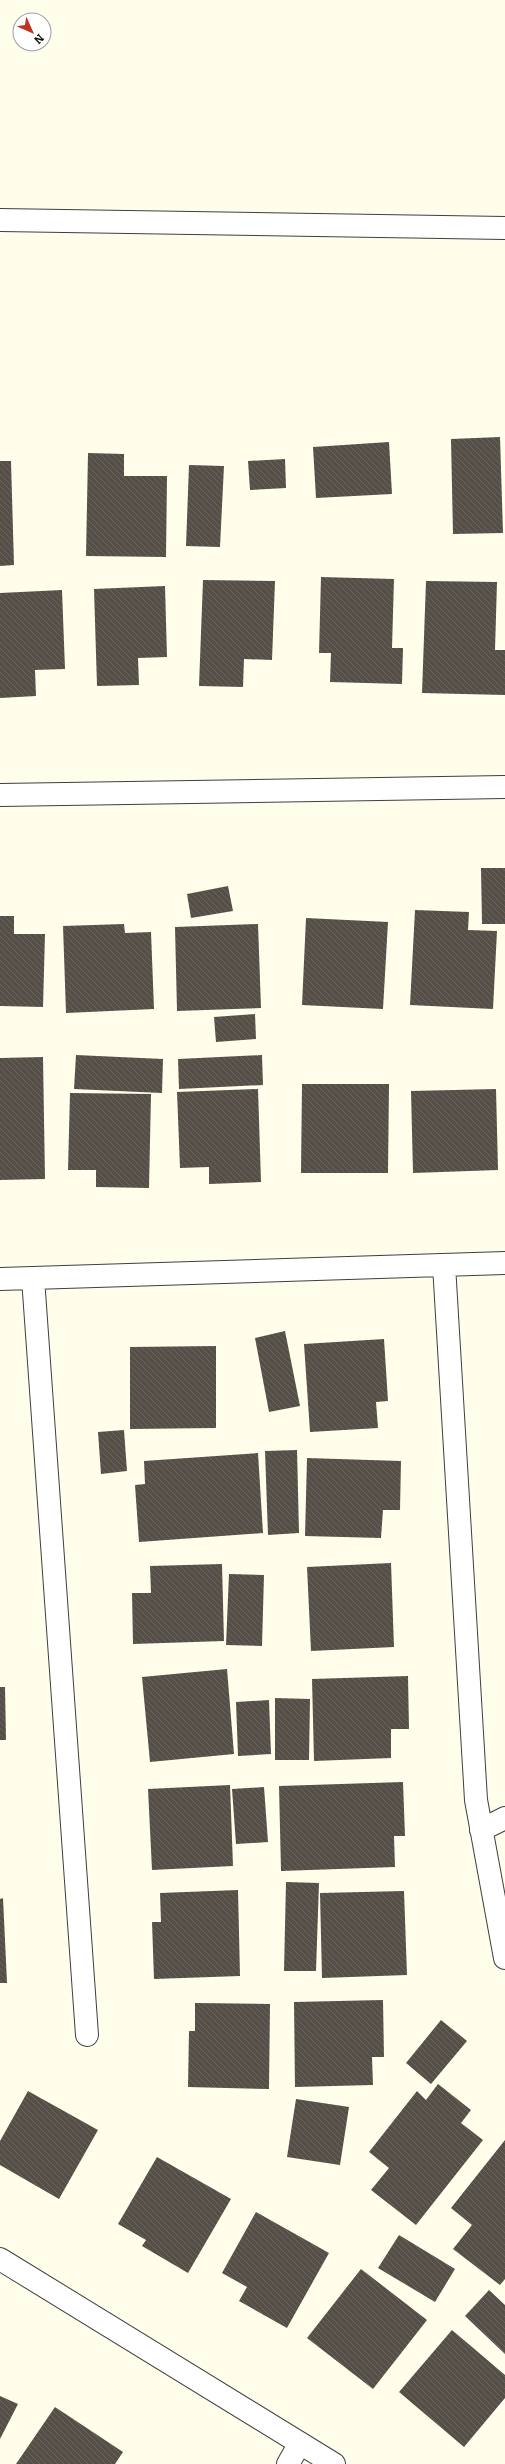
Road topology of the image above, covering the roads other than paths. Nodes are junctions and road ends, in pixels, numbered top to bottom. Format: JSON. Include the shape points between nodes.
{"nodes":[{"id":1,"x":0,"y":220,"type":"edge"},
{"id":2,"x":505,"y":228,"type":"edge"},
{"id":3,"x":505,"y":787,"type":"edge"},
{"id":4,"x":0,"y":794,"type":"edge"},
{"id":5,"x":505,"y":1263,"type":"edge"},
{"id":6,"x":444,"y":1265,"type":"junction"},
{"id":7,"x":34,"y":1278,"type":"junction"},
{"id":8,"x":0,"y":1279,"type":"edge"},
{"id":9,"x":505,"y":1818,"type":"edge"},
{"id":10,"x":481,"y":1830,"type":"junction"},
{"id":11,"x":505,"y":1958,"type":"edge"},
{"id":12,"x":87,"y":2035,"type":"dead end"},
{"id":13,"x":0,"y":2259,"type":"edge"},
{"id":14,"x":300,"y":2443,"type":"junction"},
{"id":15,"x":288,"y":2464,"type":"edge"},
{"id":16,"x":334,"y":2464,"type":"edge"}],
"edges":[{"from":1,"to":2,"type":"street"},
{"from":3,"to":4,"type":"street"},
{"from":5,"to":6,"type":"street"},
{"from":6,"to":7,"type":"street"},
{"from":6,"to":10,"type":"street","via":[[476,1800]]},
{"from":7,"to":8,"type":"street"},
{"from":7,"to":12,"type":"street"},
{"from":9,"to":10,"type":"street"},
{"from":10,"to":11,"type":"street"},
{"from":13,"to":14,"type":"street"},
{"from":14,"to":15,"type":"street"},
{"from":14,"to":16,"type":"street"}]}
